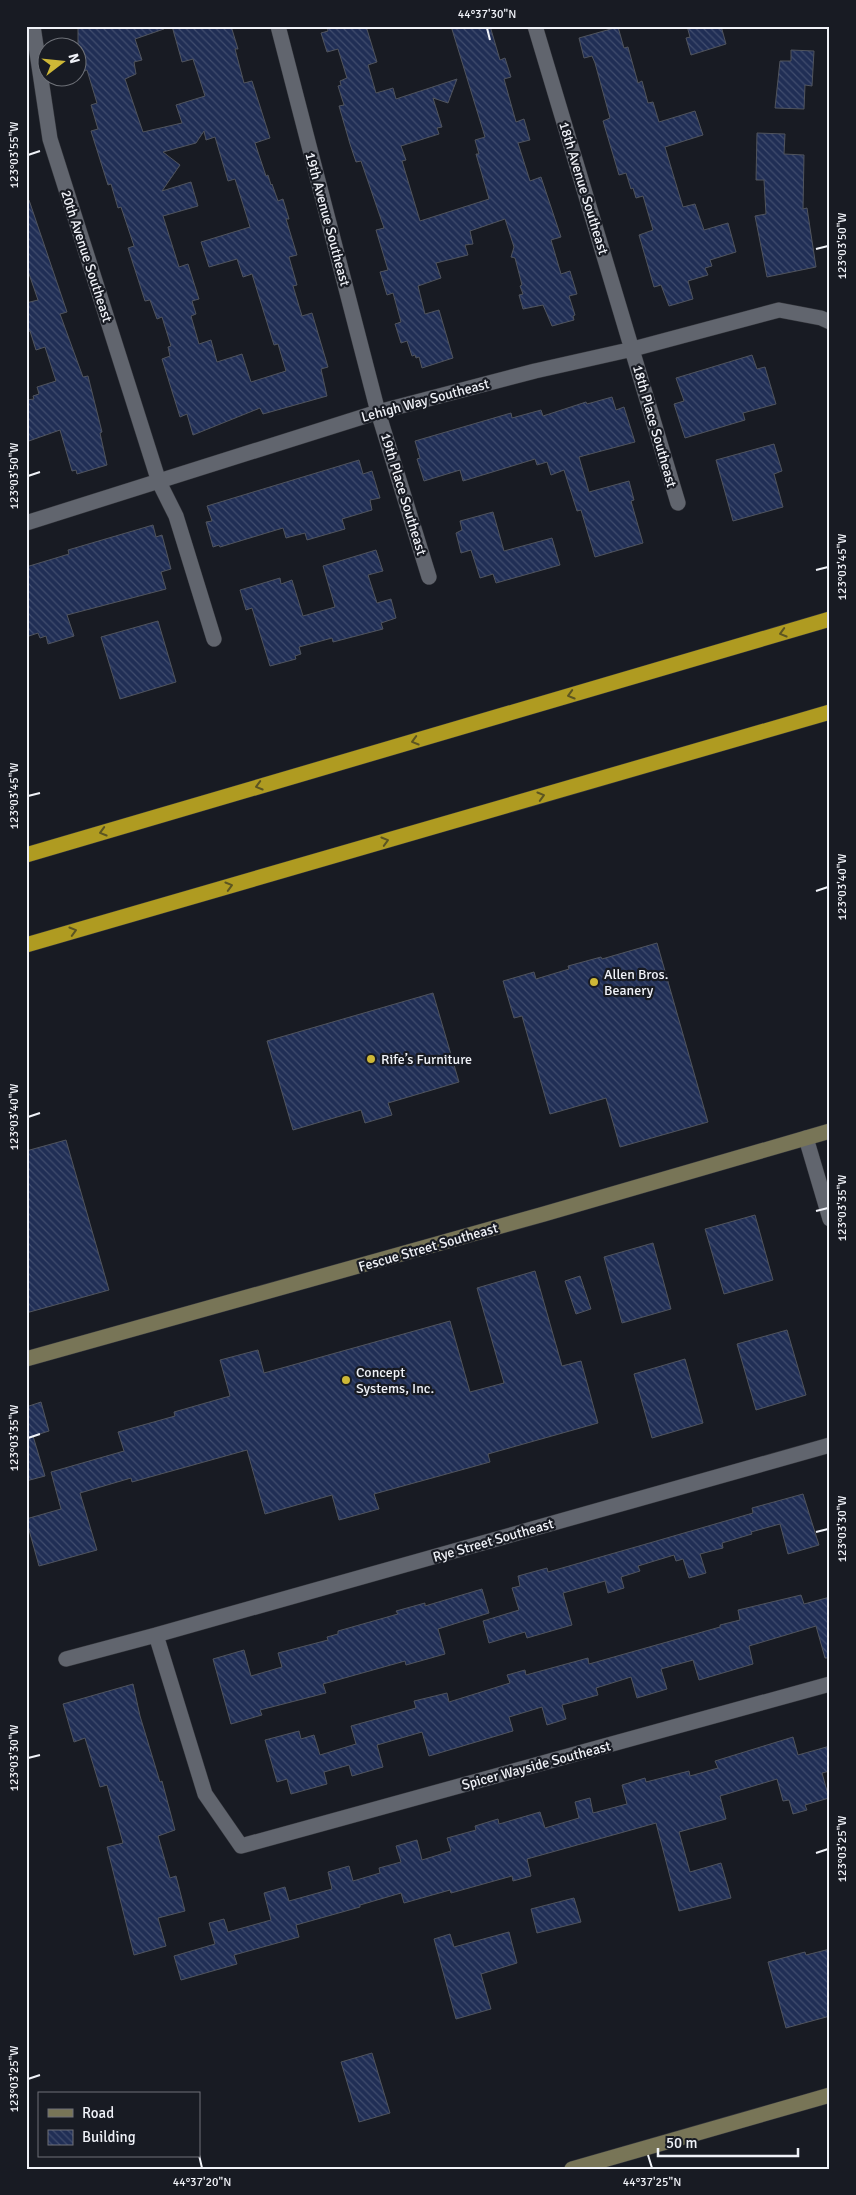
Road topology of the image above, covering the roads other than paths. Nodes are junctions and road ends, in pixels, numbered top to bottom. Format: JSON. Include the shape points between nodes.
{"nodes":[{"id":1,"x":33,"y":26,"type":"edge"},
{"id":2,"x":278,"y":26,"type":"edge"},
{"id":3,"x":535,"y":26,"type":"edge"},
{"id":4,"x":830,"y":322,"type":"edge"},
{"id":5,"x":633,"y":349,"type":"junction"},
{"id":6,"x":378,"y":412,"type":"junction"},
{"id":7,"x":159,"y":482,"type":"junction"},
{"id":8,"x":678,"y":503,"type":"dead end"},
{"id":9,"x":26,"y":523,"type":"edge"},
{"id":10,"x":429,"y":577,"type":"dead end"},
{"id":11,"x":830,"y":620,"type":"edge"},
{"id":12,"x":214,"y":639,"type":"dead end"},
{"id":13,"x":830,"y":712,"type":"edge"},
{"id":14,"x":26,"y":855,"type":"edge"},
{"id":15,"x":26,"y":944,"type":"edge"},
{"id":16,"x":830,"y":1131,"type":"edge"},
{"id":17,"x":806,"y":1138,"type":"junction"},
{"id":18,"x":830,"y":1219,"type":"edge"},
{"id":19,"x":26,"y":1359,"type":"edge"},
{"id":20,"x":830,"y":1445,"type":"edge"},
{"id":21,"x":156,"y":1635,"type":"junction"},
{"id":22,"x":66,"y":1659,"type":"dead end"},
{"id":23,"x":830,"y":1684,"type":"edge"},
{"id":24,"x":830,"y":2095,"type":"edge"},
{"id":25,"x":572,"y":2169,"type":"edge"}],
"edges":[{"from":1,"to":7,"type":"street","name":"20th Avenue Southeast","via":[[50,139]]},
{"from":2,"to":6,"type":"street","name":"19th Avenue Southeast"},
{"from":3,"to":5,"type":"street","name":"18th Avenue Southeast"},
{"from":4,"to":5,"type":"street","name":"Lehigh Way Southeast","via":[[779,310]]},
{"from":5,"to":6,"type":"street","name":"Lehigh Way Southeast"},
{"from":5,"to":8,"type":"street","name":"18th Place Southeast"},
{"from":6,"to":7,"type":"street","name":"Lehigh Way Southeast"},
{"from":6,"to":10,"type":"street","name":"19th Place Southeast"},
{"from":7,"to":9,"type":"street","name":"Lehigh Way Southeast"},
{"from":7,"to":12,"type":"street","name":"20th Avenue Southeast","via":[[176,516]]},
{"from":11,"to":14,"type":"highway","one_way":true},
{"from":15,"to":13,"type":"highway","one_way":true},
{"from":16,"to":17,"type":"street","name":"Fescue Street Southeast"},
{"from":17,"to":18,"type":"street"},
{"from":17,"to":19,"type":"street","name":"Fescue Street Southeast"},
{"from":20,"to":21,"type":"street","name":"Rye Street Southeast"},
{"from":21,"to":22,"type":"street","name":"Rye Street Southeast"},
{"from":21,"to":23,"type":"street","name":"Spicer Wayside Southeast","via":[[205,1794],[241,1846]]},
{"from":24,"to":25,"type":"street"}]}
